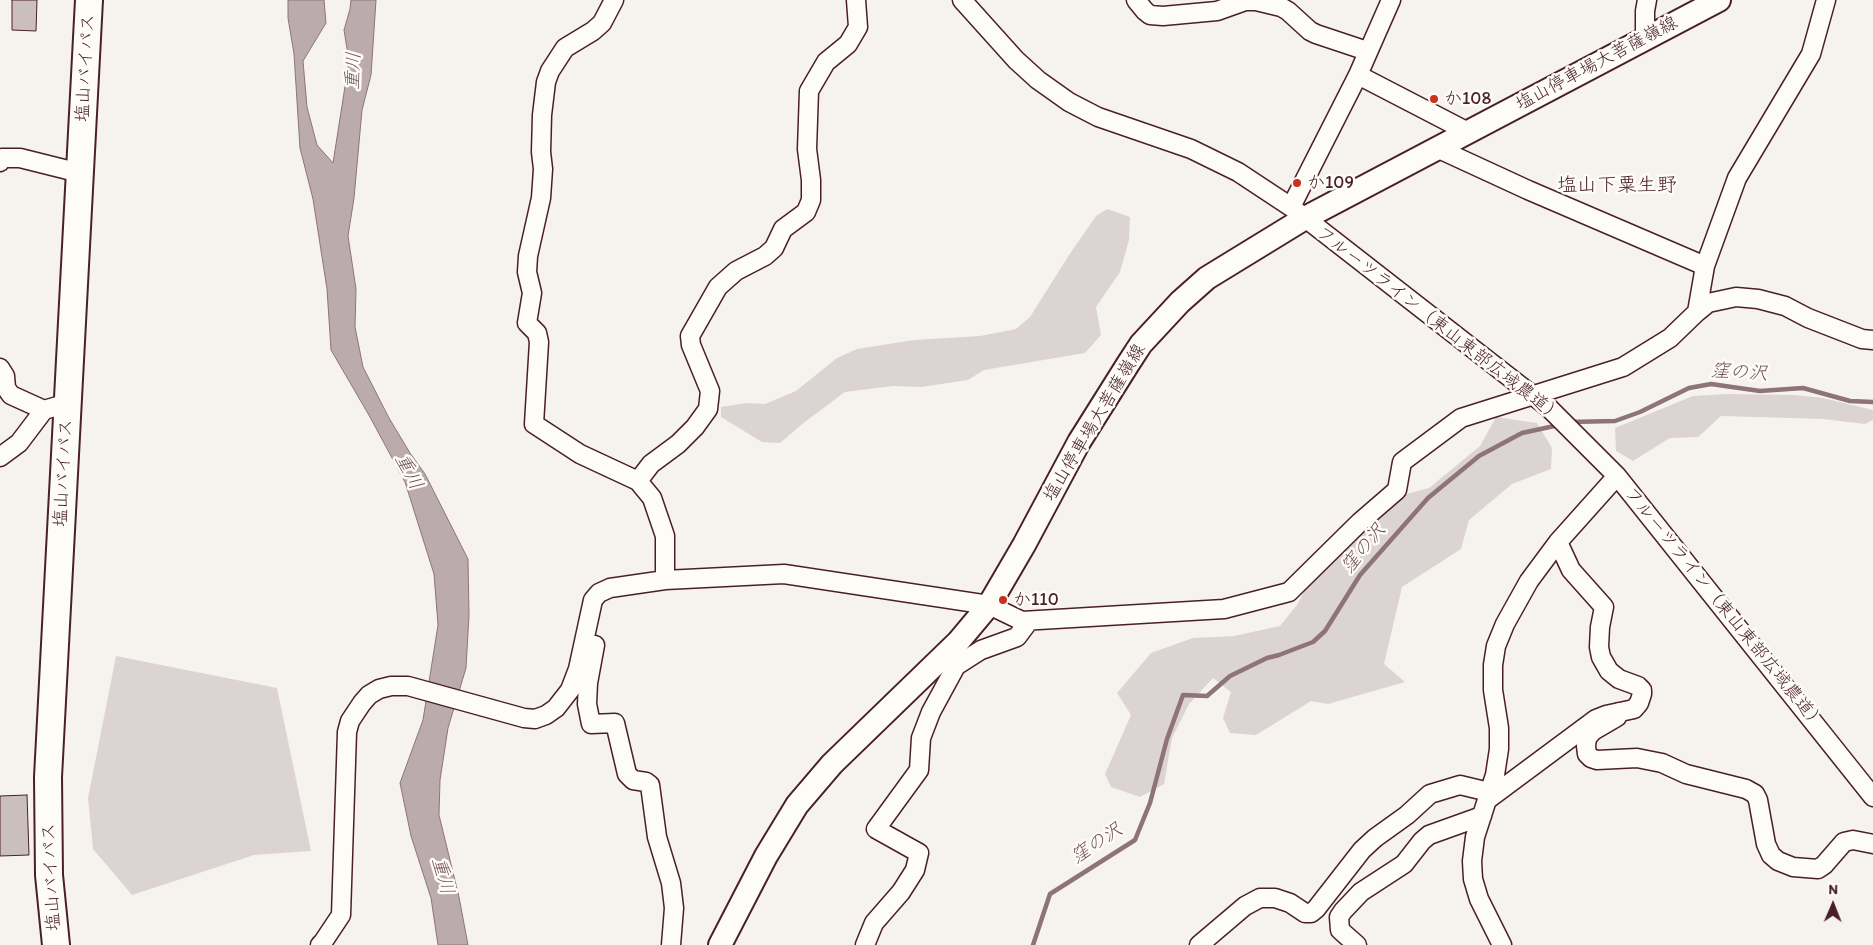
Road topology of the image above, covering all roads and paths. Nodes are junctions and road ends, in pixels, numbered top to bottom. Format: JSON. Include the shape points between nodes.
{"nodes":[{"id":1,"x":89,"y":0,"type":"edge"},
{"id":2,"x":614,"y":0,"type":"edge"},
{"id":3,"x":856,"y":0,"type":"edge"},
{"id":4,"x":962,"y":0,"type":"edge"},
{"id":5,"x":1136,"y":0,"type":"edge"},
{"id":6,"x":1391,"y":0,"type":"edge"},
{"id":7,"x":1647,"y":0,"type":"edge"},
{"id":8,"x":1719,"y":0,"type":"edge"},
{"id":9,"x":1826,"y":0,"type":"edge"},
{"id":10,"x":1645,"y":38,"type":"junction"},
{"id":11,"x":1367,"y":51,"type":"junction"},
{"id":12,"x":1358,"y":75,"type":"junction"},
{"id":13,"x":1470,"y":133,"type":"junction"},
{"id":14,"x":1439,"y":149,"type":"junction"},
{"id":15,"x":0,"y":162,"type":"edge"},
{"id":16,"x":80,"y":173,"type":"junction"},
{"id":17,"x":1298,"y":213,"type":"junction"},
{"id":18,"x":1705,"y":266,"type":"junction"},
{"id":19,"x":1696,"y":312,"type":"junction"},
{"id":20,"x":1873,"y":340,"type":"edge"},
{"id":21,"x":0,"y":368,"type":"edge"},
{"id":22,"x":1533,"y":396,"type":"junction"},
{"id":23,"x":68,"y":403,"type":"junction"},
{"id":24,"x":44,"y":410,"type":"junction"},
{"id":25,"x":0,"y":457,"type":"edge"},
{"id":26,"x":1617,"y":476,"type":"junction"},
{"id":27,"x":638,"y":481,"type":"junction"},
{"id":28,"x":1558,"y":542,"type":"junction"},
{"id":29,"x":666,"y":580,"type":"junction"},
{"id":30,"x":989,"y":605,"type":"junction"},
{"id":31,"x":589,"y":613,"type":"junction"},
{"id":32,"x":1029,"y":620,"type":"junction"},
{"id":33,"x":1619,"y":712,"type":"junction"},
{"id":34,"x":1873,"y":797,"type":"edge"},
{"id":35,"x":1486,"y":803,"type":"junction"},
{"id":36,"x":1873,"y":844,"type":"edge"},
{"id":37,"x":56,"y":945,"type":"edge"},
{"id":38,"x":320,"y":945,"type":"edge"},
{"id":39,"x":671,"y":945,"type":"edge"},
{"id":40,"x":720,"y":945,"type":"edge"},
{"id":41,"x":865,"y":945,"type":"edge"},
{"id":42,"x":1199,"y":945,"type":"edge"},
{"id":43,"x":1357,"y":945,"type":"edge"},
{"id":44,"x":1502,"y":945,"type":"edge"}],
"edges":[{"from":1,"to":16,"type":"highway","name":"塩山バイパス"},
{"from":2,"to":27,"type":"street","via":[[602,23],[565,48],[546,82],[540,198],[528,256],[527,272],[532,293],[527,324],[537,333],[539,342],[534,424],[580,454]]},
{"from":3,"to":27,"type":"street","via":[[858,26],[848,44],[826,62],[809,92],[807,149],[811,200],[806,212],[783,229],[774,248],[765,256],[736,271],[718,287],[690,336],[710,391],[708,409],[695,427],[651,464]]},
{"from":4,"to":17,"type":"street","name":"フルーツライン（東山東部広域農道）","via":[[1016,60],[1069,102],[1098,117],[1191,149],[1238,172]]},
{"from":5,"to":11,"type":"street","via":[[1144,12],[1163,16],[1218,11],[1244,1],[1256,1],[1281,7],[1316,34]]},
{"from":6,"to":11,"type":"street"},
{"from":7,"to":10,"type":"street"},
{"from":8,"to":10,"type":"main road","name":"塩山停車場大菩薩嶺線"},
{"from":9,"to":18,"type":"street","via":[[1811,54],[1737,178]]},
{"from":10,"to":13,"type":"main road","name":"塩山停車場大菩薩嶺線"},
{"from":11,"to":12,"type":"street"},
{"from":12,"to":13,"type":"street"},
{"from":12,"to":17,"type":"street"},
{"from":13,"to":14,"type":"main road","name":"塩山停車場大菩薩嶺線"},
{"from":14,"to":17,"type":"main road","name":"塩山停車場大菩薩嶺線"},
{"from":14,"to":18,"type":"street"},
{"from":15,"to":16,"type":"street","via":[[2,158],[20,158]]},
{"from":16,"to":23,"type":"highway","name":"塩山バイパス"},
{"from":17,"to":22,"type":"street","name":"フルーツライン（東山東部広域農道）"},
{"from":17,"to":30,"type":"main road","name":"塩山停車場大菩薩嶺線","via":[[1207,278],[1141,344],[1079,442]]},
{"from":18,"to":19,"type":"street"},
{"from":19,"to":20,"type":"street","via":[[1708,303],[1758,298],[1862,339]]},
{"from":19,"to":22,"type":"street","via":[[1670,338],[1623,367]]},
{"from":21,"to":24,"type":"street","via":[[11,395]]},
{"from":22,"to":26,"type":"street","name":"フルーツライン（東山東部広域農道）"},
{"from":22,"to":32,"type":"street","via":[[1461,418],[1402,462],[1397,490],[1289,592],[1224,609]]},
{"from":23,"to":24,"type":"street"},
{"from":23,"to":37,"type":"highway","name":"塩山バイパス","via":[[48,776],[49,874]]},
{"from":24,"to":25,"type":"street","via":[[19,444]]},
{"from":26,"to":28,"type":"street"},
{"from":26,"to":34,"type":"street","name":"フルーツライン（東山東部広域農道）"},
{"from":27,"to":29,"type":"street","via":[[652,498],[665,536]]},
{"from":28,"to":33,"type":"street","via":[[1571,570],[1604,607],[1599,647],[1601,657],[1609,671],[1642,690],[1634,709]]},
{"from":28,"to":35,"type":"street","via":[[1529,582],[1496,646],[1493,690],[1499,749]]},
{"from":29,"to":30,"type":"street","via":[[800,575]]},
{"from":29,"to":31,"type":"street","via":[[610,588],[598,593]]},
{"from":30,"to":32,"type":"street","via":[[1022,621]]},
{"from":30,"to":40,"type":"main road","name":"塩山停車場大菩薩嶺線","via":[[958,642],[832,764],[797,805],[766,856]]},
{"from":31,"to":38,"type":"street","via":[[578,669],[570,690],[546,715],[524,718],[408,686],[378,689],[362,703],[347,732],[341,915]]},
{"from":31,"to":39,"type":"street","via":[[599,616],[588,683],[587,704],[591,724],[615,723],[627,774],[633,780],[650,785],[657,837],[671,884],[674,908]]},
{"from":32,"to":41,"type":"street","via":[[1017,637],[980,650],[956,666],[931,712],[921,738],[919,770],[876,829],[920,853],[915,870],[874,923]]},
{"from":33,"to":35,"type":"street","via":[[1596,719]]},
{"from":33,"to":36,"type":"street","via":[[1617,717],[1587,738],[1587,754],[1591,758],[1637,758],[1662,763],[1686,774],[1746,789],[1758,800],[1766,844],[1778,861],[1793,867],[1818,869],[1844,842],[1853,840]]},
{"from":35,"to":42,"type":"street","via":[[1460,785],[1430,794],[1362,850],[1310,913],[1274,898],[1260,898],[1245,906]]},
{"from":35,"to":43,"type":"street","via":[[1430,834],[1404,864],[1361,892],[1343,910],[1338,917],[1340,930]]},
{"from":35,"to":44,"type":"street","via":[[1475,837],[1473,879],[1479,899]]}]}
